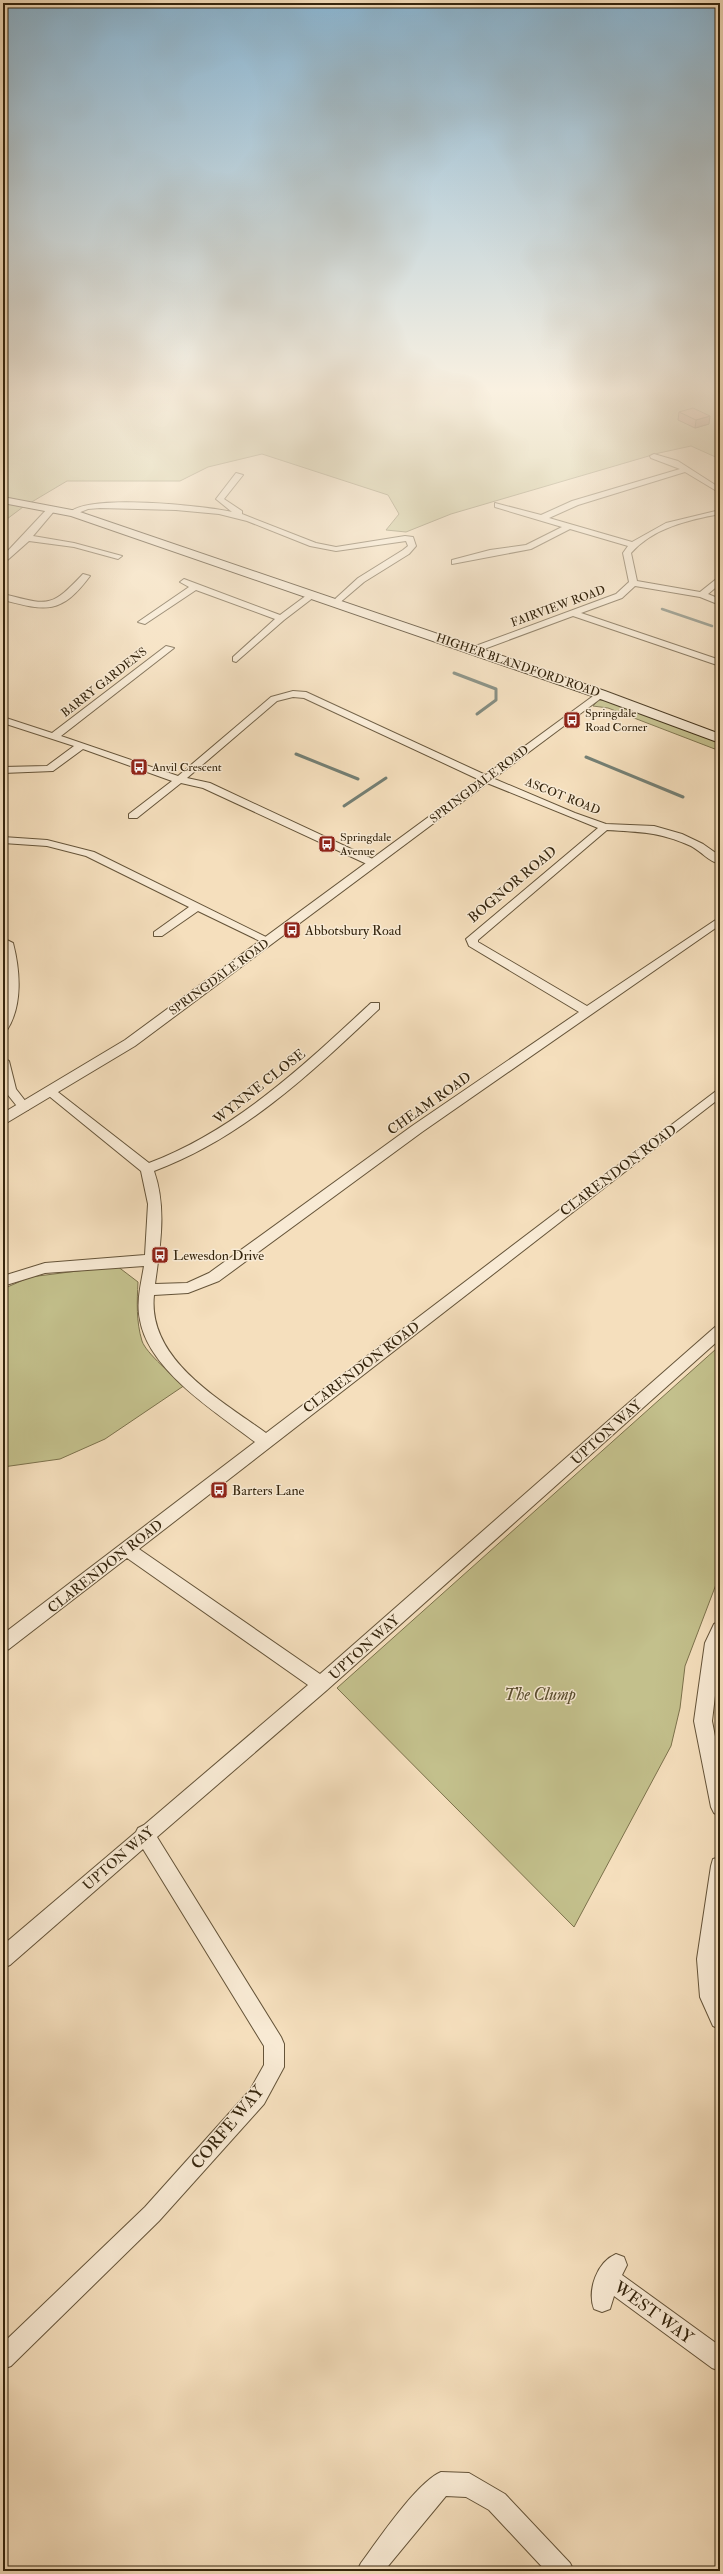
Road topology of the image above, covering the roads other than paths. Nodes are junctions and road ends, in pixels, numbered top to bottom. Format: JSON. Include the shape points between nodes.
{"nodes":[{"id":1,"x":50,"y":511,"type":"edge"},
{"id":2,"x":60,"y":511,"type":"edge"},
{"id":3,"x":79,"y":511,"type":"edge"},
{"id":4,"x":217,"y":511,"type":"edge"},
{"id":5,"x":237,"y":511,"type":"edge"},
{"id":6,"x":519,"y":511,"type":"edge"},
{"id":7,"x":556,"y":511,"type":"edge"},
{"id":8,"x":720,"y":512,"type":"edge"},
{"id":9,"x":74,"y":513,"type":"junction"},
{"id":10,"x":542,"y":518,"type":"junction"},
{"id":11,"x":250,"y":520,"type":"junction"},
{"id":12,"x":570,"y":526,"type":"junction"},
{"id":13,"x":27,"y":538,"type":"junction"},
{"id":14,"x":633,"y":544,"type":"junction"},
{"id":15,"x":118,"y":556,"type":"dead end"},
{"id":16,"x":3,"y":561,"type":"edge"},
{"id":17,"x":455,"y":562,"type":"dead end"},
{"id":18,"x":720,"y":579,"type":"edge"},
{"id":19,"x":84,"y":581,"type":"dead end"},
{"id":20,"x":184,"y":582,"type":"dead end"},
{"id":21,"x":633,"y":583,"type":"junction"},
{"id":22,"x":196,"y":586,"type":"junction"},
{"id":23,"x":314,"y":594,"type":"junction"},
{"id":24,"x":702,"y":595,"type":"junction"},
{"id":25,"x":3,"y":597,"type":"edge"},
{"id":26,"x":336,"y":602,"type":"junction"},
{"id":27,"x":720,"y":602,"type":"edge"},
{"id":28,"x":572,"y":613,"type":"junction"},
{"id":29,"x":281,"y":618,"type":"junction"},
{"id":30,"x":142,"y":622,"type":"dead end"},
{"id":31,"x":169,"y":648,"type":"dead end"},
{"id":32,"x":474,"y":650,"type":"junction"},
{"id":33,"x":236,"y":659,"type":"dead end"},
{"id":34,"x":720,"y":663,"type":"edge"},
{"id":35,"x":600,"y":694,"type":"junction"},
{"id":36,"x":3,"y":720,"type":"edge"},
{"id":37,"x":54,"y":736,"type":"junction"},
{"id":38,"x":720,"y":739,"type":"edge"},
{"id":39,"x":83,"y":746,"type":"junction"},
{"id":40,"x":3,"y":770,"type":"edge"},
{"id":41,"x":486,"y":779,"type":"junction"},
{"id":42,"x":179,"y":780,"type":"junction"},
{"id":43,"x":133,"y":816,"type":"dead end"},
{"id":44,"x":605,"y":827,"type":"junction"},
{"id":45,"x":3,"y":840,"type":"edge"},
{"id":46,"x":720,"y":861,"type":"edge"},
{"id":47,"x":373,"y":863,"type":"junction"},
{"id":48,"x":198,"y":906,"type":"junction"},
{"id":49,"x":720,"y":920,"type":"edge"},
{"id":50,"x":158,"y":934,"type":"dead end"},
{"id":51,"x":268,"y":941,"type":"junction"},
{"id":52,"x":3,"y":942,"type":"edge"},
{"id":53,"x":375,"y":1006,"type":"dead end"},
{"id":54,"x":587,"y":1011,"type":"junction"},
{"id":55,"x":3,"y":1026,"type":"edge"},
{"id":56,"x":3,"y":1061,"type":"edge"},
{"id":57,"x":50,"y":1092,"type":"junction"},
{"id":58,"x":720,"y":1092,"type":"edge"},
{"id":59,"x":24,"y":1107,"type":"junction"},
{"id":60,"x":3,"y":1120,"type":"edge"},
{"id":61,"x":148,"y":1169,"type":"junction"},
{"id":62,"x":151,"y":1260,"type":"junction"},
{"id":63,"x":3,"y":1281,"type":"edge"},
{"id":64,"x":148,"y":1290,"type":"junction"},
{"id":65,"x":720,"y":1331,"type":"edge"},
{"id":66,"x":265,"y":1441,"type":"junction"},
{"id":67,"x":127,"y":1549,"type":"junction"},
{"id":68,"x":720,"y":1629,"type":"edge"},
{"id":69,"x":3,"y":1644,"type":"edge"},
{"id":70,"x":321,"y":1684,"type":"junction"},
{"id":71,"x":720,"y":1807,"type":"edge"},
{"id":72,"x":144,"y":1834,"type":"junction"},
{"id":73,"x":720,"y":1866,"type":"edge"},
{"id":74,"x":3,"y":1958,"type":"edge"},
{"id":75,"x":720,"y":2019,"type":"edge"},
{"id":76,"x":602,"y":2301,"type":"dead end"},
{"id":77,"x":3,"y":2358,"type":"edge"},
{"id":78,"x":720,"y":2360,"type":"edge"},
{"id":79,"x":369,"y":2571,"type":"edge"},
{"id":80,"x":562,"y":2571,"type":"edge"}],
"edges":[{"from":1,"to":13,"type":"street"},
{"from":2,"to":9,"type":"main road","name":"HIGHER BLANDFORD ROAD"},
{"from":3,"to":9,"type":"street","name":"HIGHER BLANDFORD ROAD"},
{"from":4,"to":11,"type":"street","name":"HIGHER BLANDFORD ROAD"},
{"from":5,"to":11,"type":"street"},
{"from":6,"to":10,"type":"street"},
{"from":7,"to":10,"type":"street"},
{"from":8,"to":14,"type":"street","via":[[702,515],[651,533]]},
{"from":9,"to":23,"type":"main road","name":"HIGHER BLANDFORD ROAD"},
{"from":10,"to":12,"type":"street"},
{"from":11,"to":26,"type":"street","name":"HIGHER BLANDFORD ROAD","via":[[310,543],[336,549],[359,548],[401,537],[410,539],[412,546],[406,552],[361,580]]},
{"from":12,"to":14,"type":"street"},
{"from":12,"to":17,"type":"street","via":[[528,547]]},
{"from":13,"to":15,"type":"street","via":[[74,545],[104,555]]},
{"from":13,"to":16,"type":"street"},
{"from":14,"to":21,"type":"street","via":[[627,553]]},
{"from":18,"to":24,"type":"street"},
{"from":19,"to":25,"type":"street","via":[[55,605],[42,606]]},
{"from":20,"to":22,"type":"street"},
{"from":21,"to":24,"type":"street"},
{"from":21,"to":28,"type":"street","name":"FAIRVIEW ROAD","via":[[619,596]]},
{"from":22,"to":29,"type":"street"},
{"from":22,"to":30,"type":"street"},
{"from":23,"to":26,"type":"main road","name":"HIGHER BLANDFORD ROAD"},
{"from":23,"to":29,"type":"street"},
{"from":24,"to":27,"type":"street"},
{"from":26,"to":32,"type":"main road","name":"HIGHER BLANDFORD ROAD"},
{"from":28,"to":32,"type":"street","name":"FAIRVIEW ROAD"},
{"from":28,"to":34,"type":"street"},
{"from":29,"to":33,"type":"street"},
{"from":31,"to":37,"type":"street","name":"BARRY GARDENS"},
{"from":32,"to":35,"type":"main road","name":"HIGHER BLANDFORD ROAD"},
{"from":35,"to":38,"type":"main road","name":"HIGHER BLANDFORD ROAD"},
{"from":35,"to":41,"type":"street","name":"SPRINGDALE ROAD"},
{"from":36,"to":37,"type":"street"},
{"from":37,"to":39,"type":"street"},
{"from":39,"to":40,"type":"street","via":[[49,769]]},
{"from":39,"to":42,"type":"street"},
{"from":41,"to":42,"type":"street","via":[[306,695],[293,694],[274,700]]},
{"from":41,"to":44,"type":"street","name":"ASCOT ROAD"},
{"from":41,"to":47,"type":"street","name":"SPRINGDALE ROAD"},
{"from":42,"to":43,"type":"street"},
{"from":42,"to":47,"type":"street","via":[[206,785]]},
{"from":44,"to":46,"type":"street","name":"ASCOT ROAD","via":[[654,829],[678,836],[699,846]]},
{"from":44,"to":54,"type":"street","name":"BOGNOR ROAD","via":[[472,939],[473,944]]},
{"from":45,"to":48,"type":"street","via":[[47,843],[90,854]]},
{"from":47,"to":51,"type":"street","name":"SPRINGDALE ROAD"},
{"from":48,"to":50,"type":"street"},
{"from":48,"to":51,"type":"street"},
{"from":49,"to":54,"type":"street","name":"CHEAM ROAD"},
{"from":51,"to":57,"type":"street","name":"SPRINGDALE ROAD","via":[[130,1043]]},
{"from":52,"to":55,"type":"street","via":[[7,943],[10,951],[11,1011]]},
{"from":53,"to":61,"type":"street","name":"WYNNE CLOSE","via":[[316,1061],[224,1134],[174,1161]]},
{"from":54,"to":64,"type":"street","name":"CHEAM ROAD","via":[[417,1129],[214,1277],[188,1288]]},
{"from":56,"to":59,"type":"street","via":[[10,1090]]},
{"from":57,"to":59,"type":"street","name":"SPRINGDALE ROAD"},
{"from":57,"to":61,"type":"street"},
{"from":58,"to":66,"type":"street","name":"CLARENDON ROAD"},
{"from":59,"to":60,"type":"street","name":"SPRINGDALE ROAD"},
{"from":61,"to":62,"type":"street","via":[[155,1188],[157,1210]]},
{"from":62,"to":63,"type":"street","via":[[45,1268]]},
{"from":62,"to":64,"type":"street"},
{"from":64,"to":66,"type":"street","via":[[147,1322],[154,1342],[179,1373]]},
{"from":65,"to":70,"type":"street","name":"UPTON WAY"},
{"from":66,"to":67,"type":"street","name":"CLARENDON ROAD"},
{"from":67,"to":69,"type":"street","name":"CLARENDON ROAD"},
{"from":67,"to":70,"type":"street"},
{"from":68,"to":71,"type":"street","via":[[713,1642],[703,1721]]},
{"from":70,"to":72,"type":"street","name":"UPTON WAY"},
{"from":72,"to":74,"type":"street","name":"UPTON WAY"},
{"from":72,"to":77,"type":"street","name":"CORFE WAY","via":[[274,2044],[274,2067],[257,2097],[152,2214]]},
{"from":73,"to":75,"type":"street","via":[[707,1959],[710,1997]]},
{"from":76,"to":78,"type":"street","name":"WEST WAY","via":[[611,2271]]},
{"from":79,"to":80,"type":"street","via":[[441,2484],[469,2485],[497,2502]]}]}
